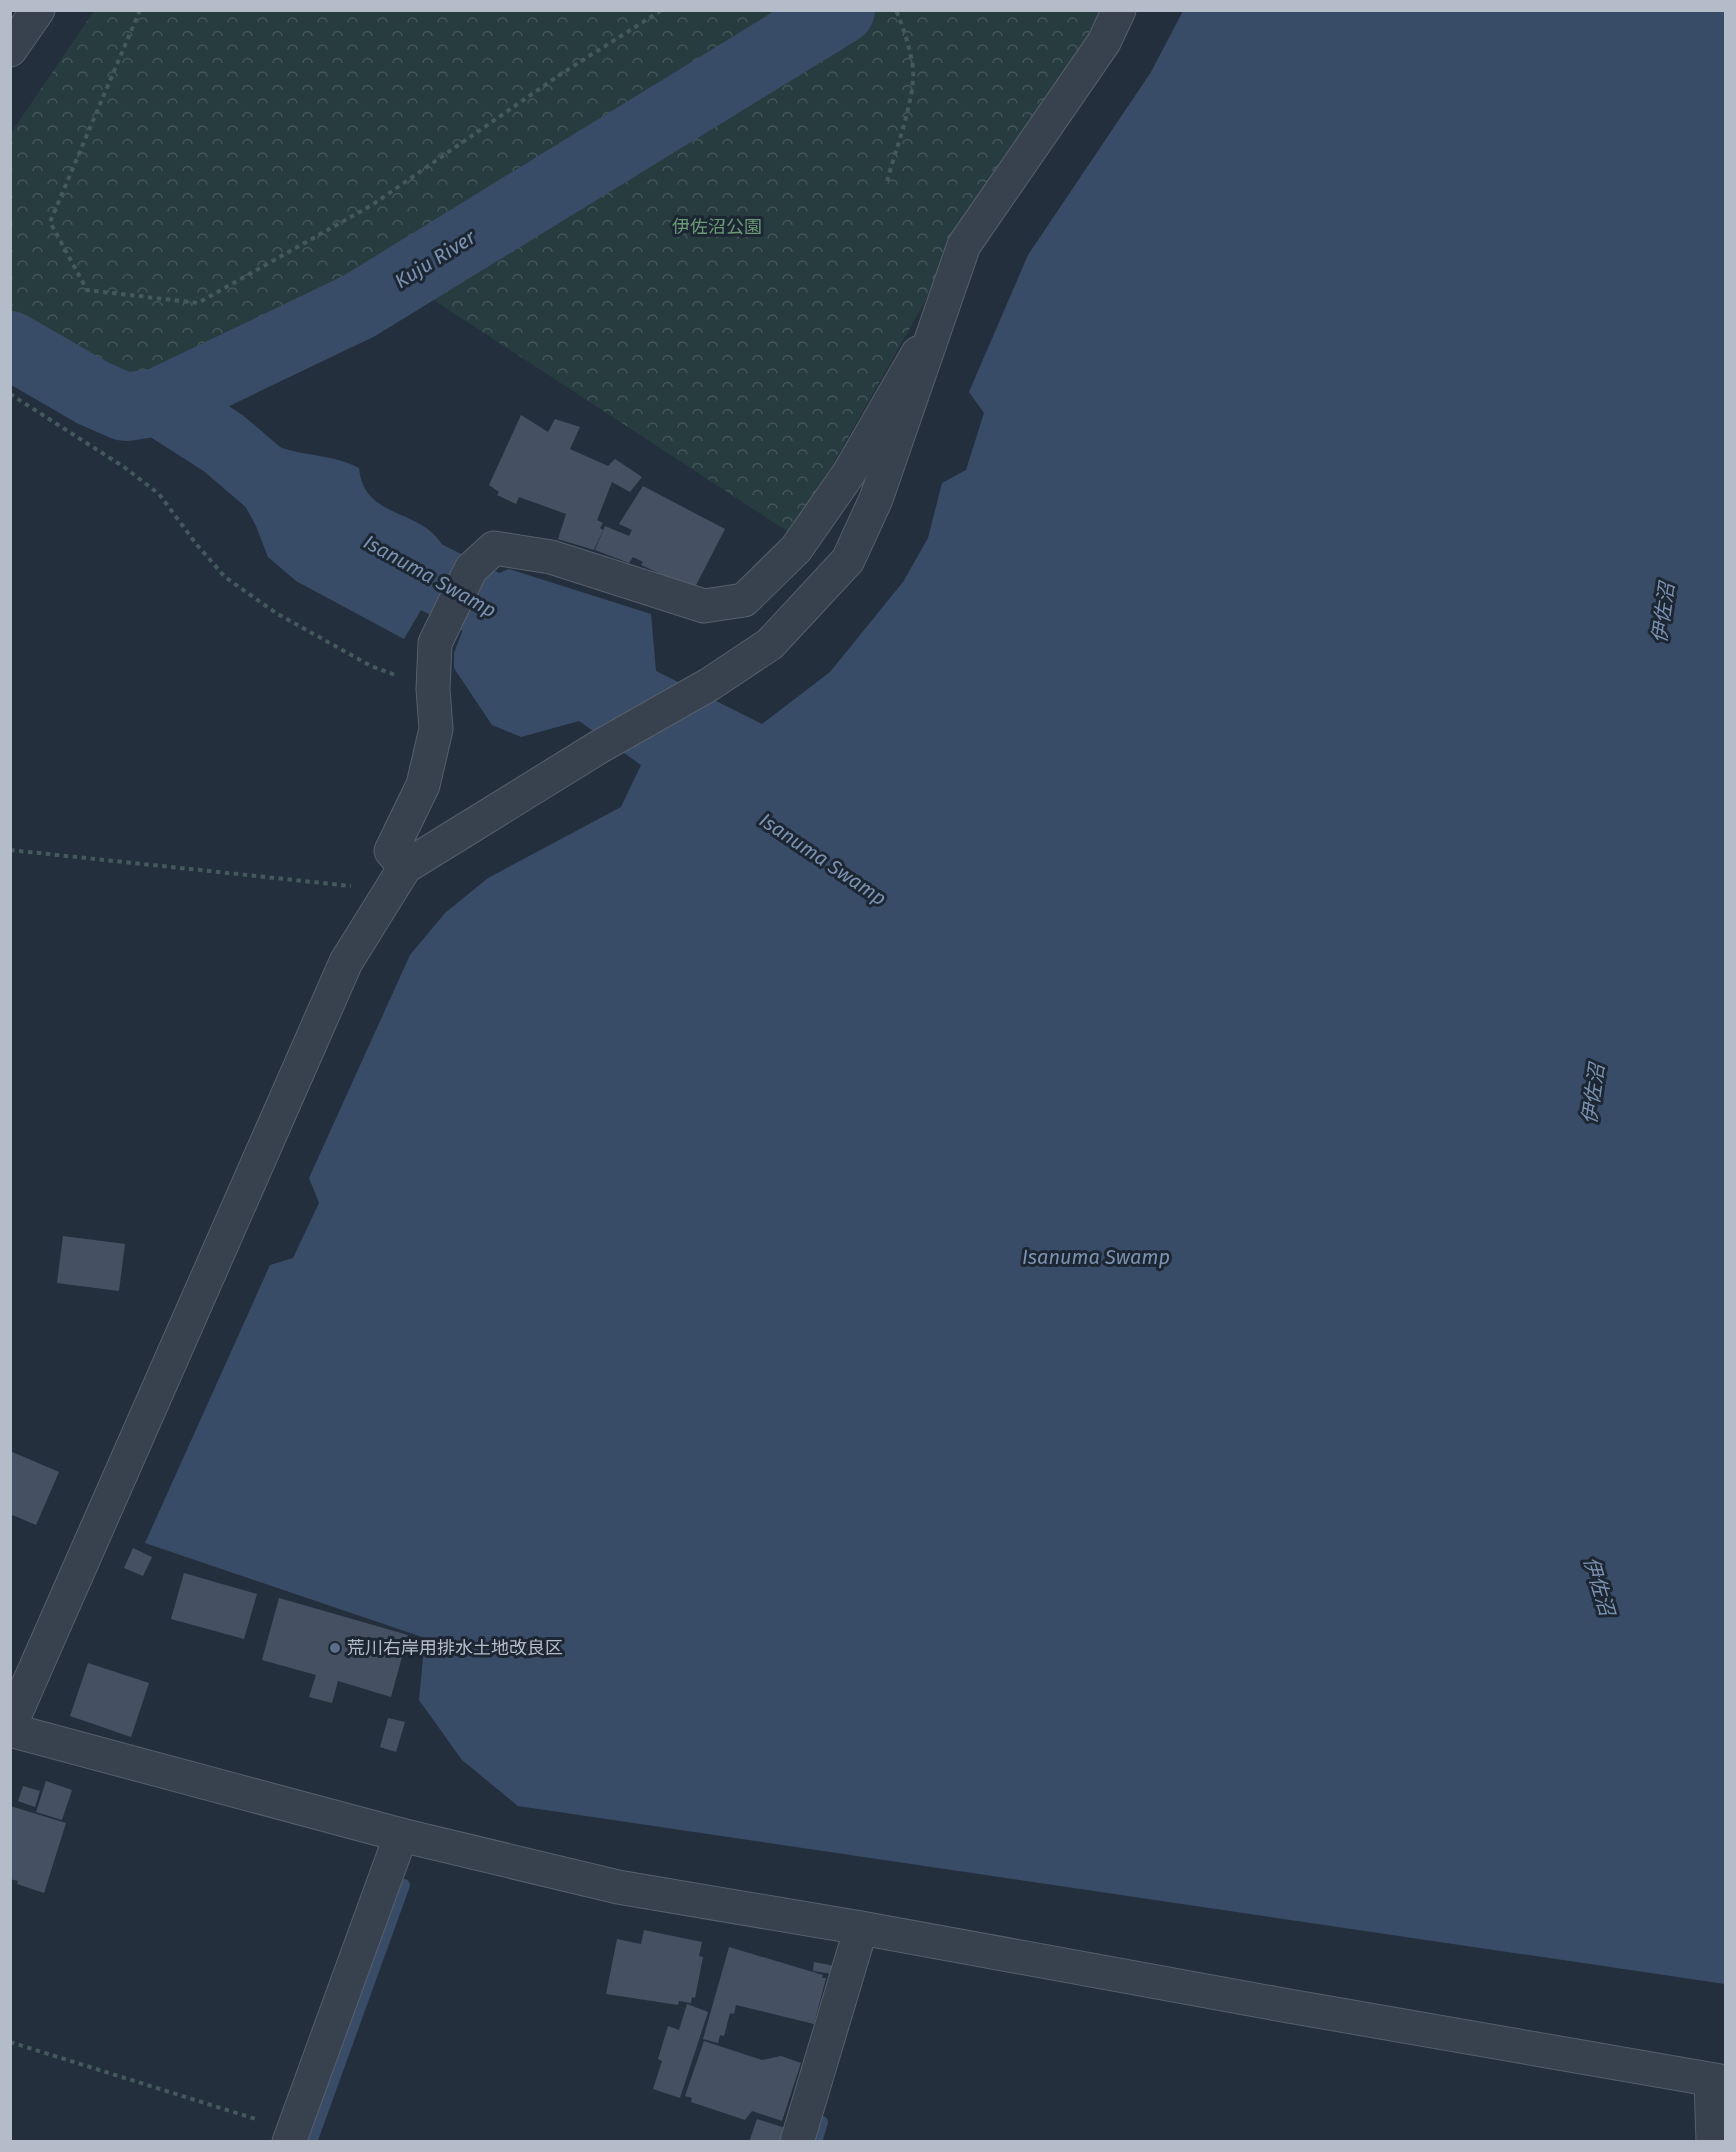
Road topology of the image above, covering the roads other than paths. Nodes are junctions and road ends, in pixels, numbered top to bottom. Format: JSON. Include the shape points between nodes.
{"nodes":[{"id":1,"x":38,"y":10,"type":"edge"},
{"id":2,"x":1119,"y":10,"type":"edge"},
{"id":3,"x":10,"y":50,"type":"edge"},
{"id":4,"x":938,"y":318,"type":"junction"},
{"id":5,"x":398,"y":879,"type":"junction"},
{"id":6,"x":10,"y":1728,"type":"edge"},
{"id":7,"x":401,"y":1835,"type":"junction"},
{"id":8,"x":861,"y":1928,"type":"junction"},
{"id":9,"x":1718,"y":2081,"type":"edge"},
{"id":10,"x":291,"y":2136,"type":"edge"},
{"id":11,"x":797,"y":2142,"type":"edge"},
{"id":12,"x":1713,"y":2142,"type":"edge"}],
"edges":[{"from":1,"to":3,"type":"street"},
{"from":2,"to":4,"type":"street","via":[[1104,42],[964,245]]},
{"from":4,"to":5,"type":"street","via":[[876,499],[848,560],[770,644],[710,684],[599,747]]},
{"from":4,"to":5,"type":"street","via":[[849,473],[796,549],[744,600],[704,606],[551,557],[494,548],[471,569],[435,643],[436,729],[423,785],[391,851]]},
{"from":5,"to":6,"type":"street","via":[[346,962]]},
{"from":6,"to":7,"type":"street"},
{"from":7,"to":8,"type":"street","via":[[618,1887]]},
{"from":7,"to":10,"type":"street"},
{"from":8,"to":9,"type":"street"},
{"from":8,"to":11,"type":"street"},
{"from":9,"to":12,"type":"street"}]}
